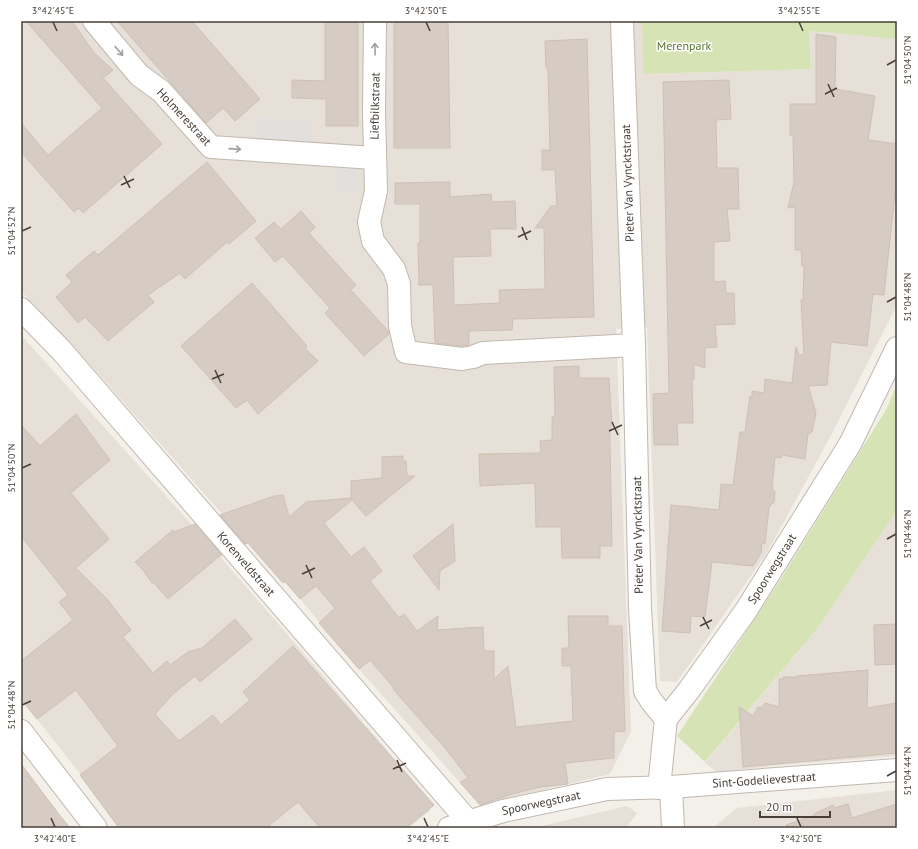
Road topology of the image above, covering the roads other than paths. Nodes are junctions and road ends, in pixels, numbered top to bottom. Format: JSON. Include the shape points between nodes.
{"nodes":[{"id":1,"x":94,"y":21,"type":"edge"},
{"id":2,"x":375,"y":21,"type":"edge"},
{"id":3,"x":622,"y":21,"type":"edge"},
{"id":4,"x":374,"y":158,"type":"junction"},
{"id":5,"x":21,"y":309,"type":"edge"},
{"id":6,"x":634,"y":345,"type":"junction"},
{"id":7,"x":897,"y":348,"type":"edge"},
{"id":8,"x":666,"y":719,"type":"junction"},
{"id":9,"x":21,"y":732,"type":"edge"},
{"id":10,"x":897,"y":770,"type":"edge"},
{"id":11,"x":665,"y":787,"type":"junction"},
{"id":12,"x":459,"y":824,"type":"edge"},
{"id":13,"x":96,"y":828,"type":"edge"},
{"id":14,"x":673,"y":828,"type":"edge"}],
"edges":[{"from":1,"to":4,"type":"street","name":"Holmerestraat","one_way":true,"via":[[139,75],[161,91],[210,147]]},
{"from":4,"to":2,"type":"street","name":"Liefbilkstraat","one_way":true},
{"from":3,"to":6,"type":"street","name":"Pieter Van Vyncktstraat"},
{"from":4,"to":6,"type":"street","name":"Liefbilkstraat","via":[[376,192],[369,222],[373,241],[394,269],[400,284],[400,326],[406,352],[462,359],[483,353]]},
{"from":5,"to":12,"type":"street","name":"Korenveldstraat","via":[[61,350]]},
{"from":6,"to":8,"type":"street","name":"Pieter Van Vyncktstraat","via":[[640,609],[645,691]]},
{"from":7,"to":8,"type":"street","name":"Spoorwegstraat","via":[[842,458],[745,612]]},
{"from":8,"to":11,"type":"street"},
{"from":9,"to":13,"type":"street"},
{"from":10,"to":11,"type":"street","name":"Sint-Godelievestraat"},
{"from":11,"to":12,"type":"street","name":"Spoorwegstraat","via":[[607,789],[503,811]]},
{"from":11,"to":14,"type":"street"}]}
